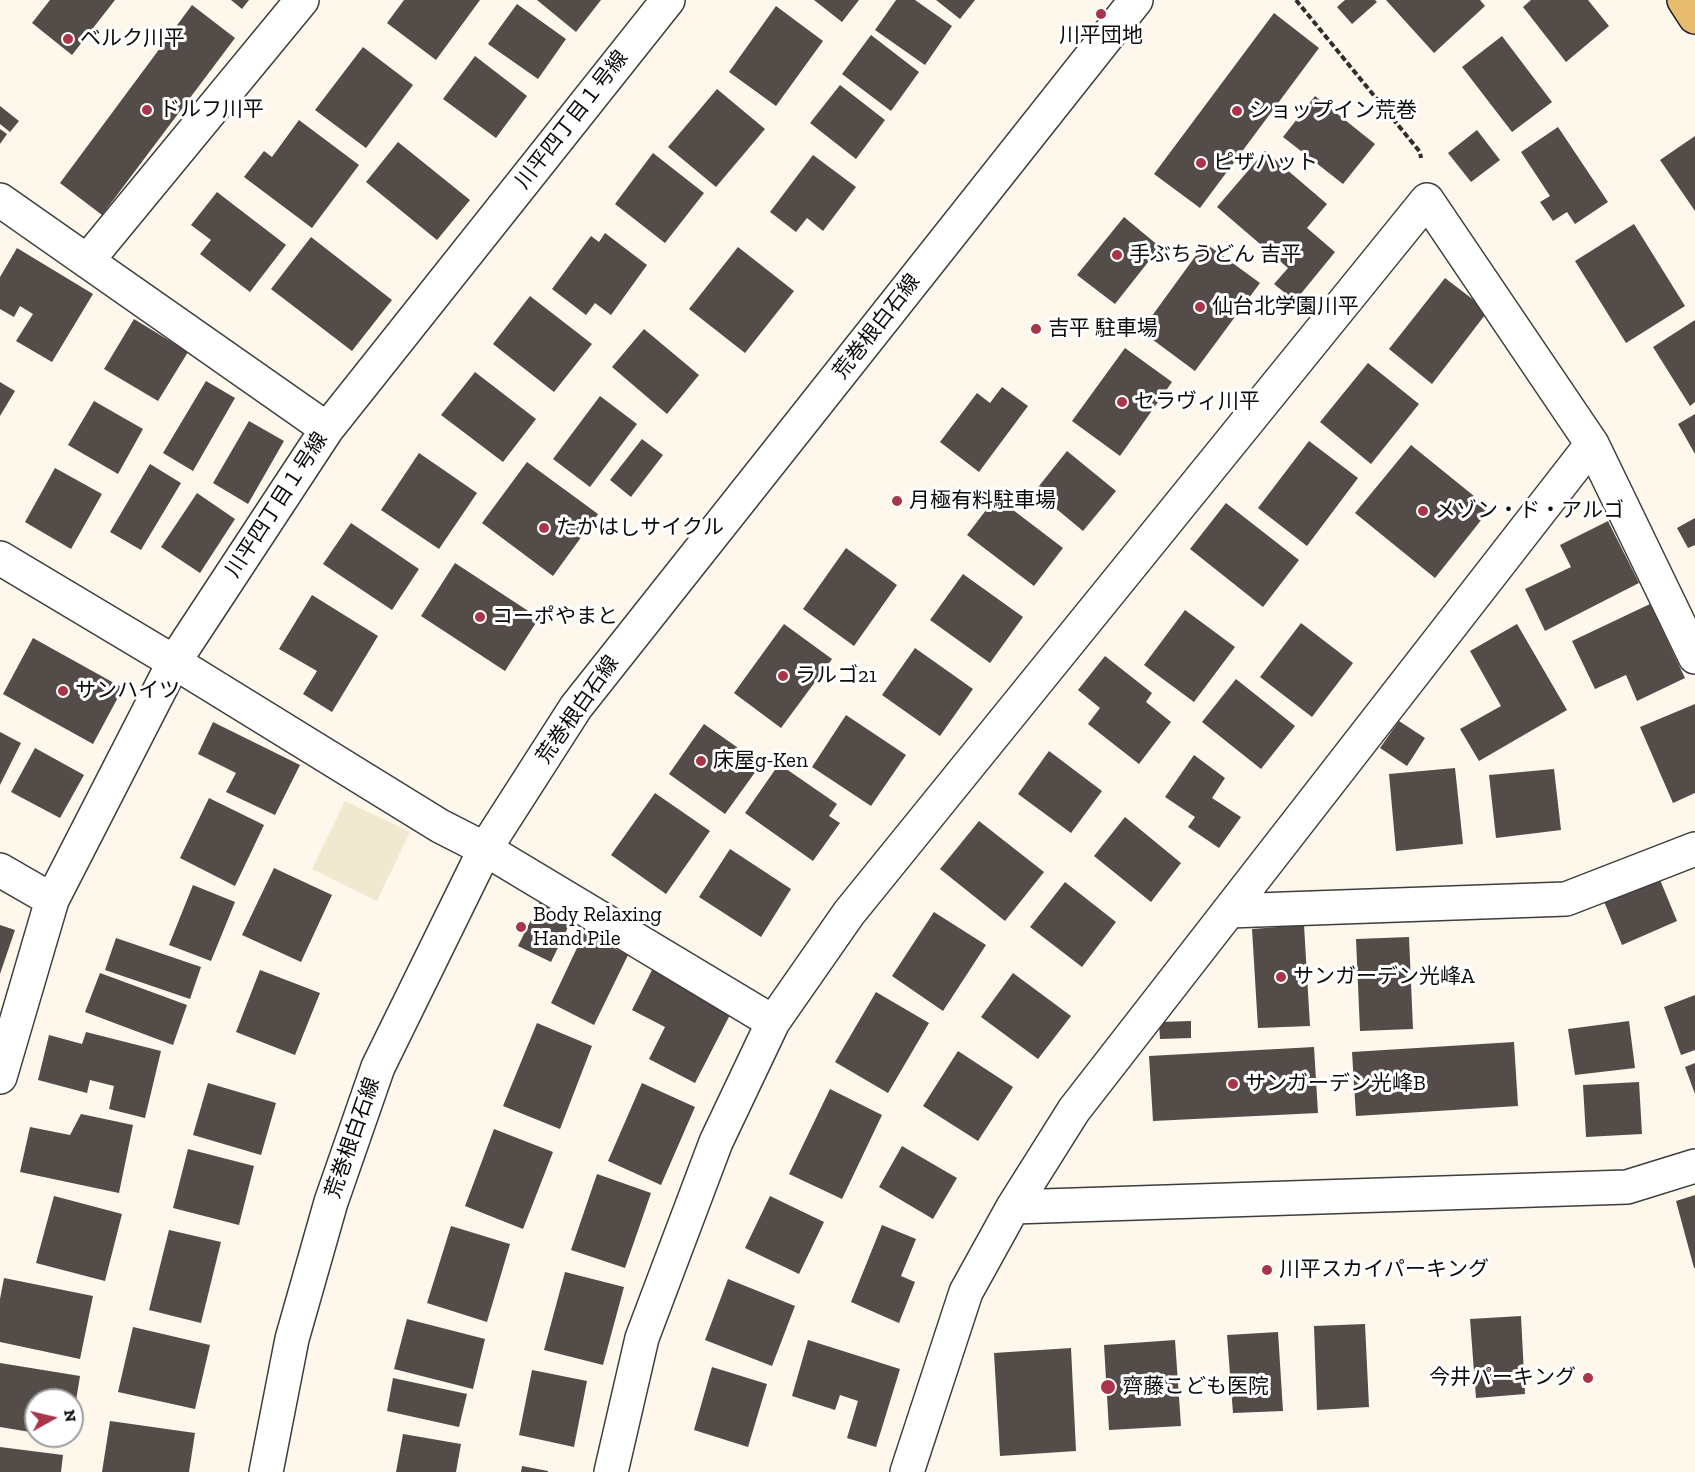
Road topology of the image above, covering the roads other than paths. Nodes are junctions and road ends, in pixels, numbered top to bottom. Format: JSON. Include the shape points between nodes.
{"nodes":[{"id":1,"x":302,"y":0,"type":"edge"},
{"id":2,"x":668,"y":0,"type":"edge"},
{"id":3,"x":1136,"y":0,"type":"edge"},
{"id":4,"x":1684,"y":0,"type":"edge"},
{"id":5,"x":1695,"y":17,"type":"edge"},
{"id":6,"x":0,"y":200,"type":"edge"},
{"id":7,"x":87,"y":261,"type":"junction"},
{"id":8,"x":327,"y":429,"type":"junction"},
{"id":9,"x":1592,"y":444,"type":"junction"},
{"id":10,"x":0,"y":558,"type":"edge"},
{"id":11,"x":1695,"y":657,"type":"edge"},
{"id":12,"x":174,"y":662,"type":"junction"},
{"id":13,"x":484,"y":849,"type":"junction"},
{"id":14,"x":1695,"y":849,"type":"edge"},
{"id":15,"x":0,"y":870,"type":"edge"},
{"id":16,"x":52,"y":900,"type":"junction"},
{"id":17,"x":1229,"y":911,"type":"junction"},
{"id":18,"x":773,"y":1022,"type":"junction"},
{"id":19,"x":0,"y":1077,"type":"edge"},
{"id":20,"x":1695,"y":1166,"type":"edge"},
{"id":21,"x":1013,"y":1208,"type":"junction"},
{"id":22,"x":266,"y":1472,"type":"edge"},
{"id":23,"x":611,"y":1472,"type":"edge"},
{"id":24,"x":907,"y":1472,"type":"edge"}],
"edges":[{"from":1,"to":7,"type":"street"},
{"from":2,"to":8,"type":"street","name":"川平四丁目１号線"},
{"from":3,"to":13,"type":"street","name":"荒巻根白石線","via":[[576,707]]},
{"from":4,"to":5,"type":"main road"},
{"from":6,"to":7,"type":"street"},
{"from":7,"to":8,"type":"street"},
{"from":8,"to":12,"type":"street","name":"川平四丁目１号線"},
{"from":9,"to":11,"type":"street"},
{"from":9,"to":17,"type":"street"},
{"from":9,"to":18,"type":"street","via":[[1426,200],[849,913]]},
{"from":10,"to":12,"type":"street"},
{"from":12,"to":13,"type":"street","via":[[440,826]]},
{"from":12,"to":16,"type":"street","name":"川平四丁目１号線"},
{"from":13,"to":18,"type":"street"},
{"from":13,"to":22,"type":"street","name":"荒巻根白石線","via":[[378,1067],[331,1202],[292,1339]]},
{"from":14,"to":17,"type":"street","via":[[1566,899]]},
{"from":15,"to":16,"type":"street"},
{"from":16,"to":19,"type":"street","name":"川平四丁目１号線"},
{"from":17,"to":21,"type":"street","via":[[1074,1110]]},
{"from":18,"to":23,"type":"street","via":[[716,1142],[642,1338]]},
{"from":20,"to":21,"type":"street","via":[[1627,1187]]},
{"from":21,"to":24,"type":"street","via":[[966,1292]]}]}
